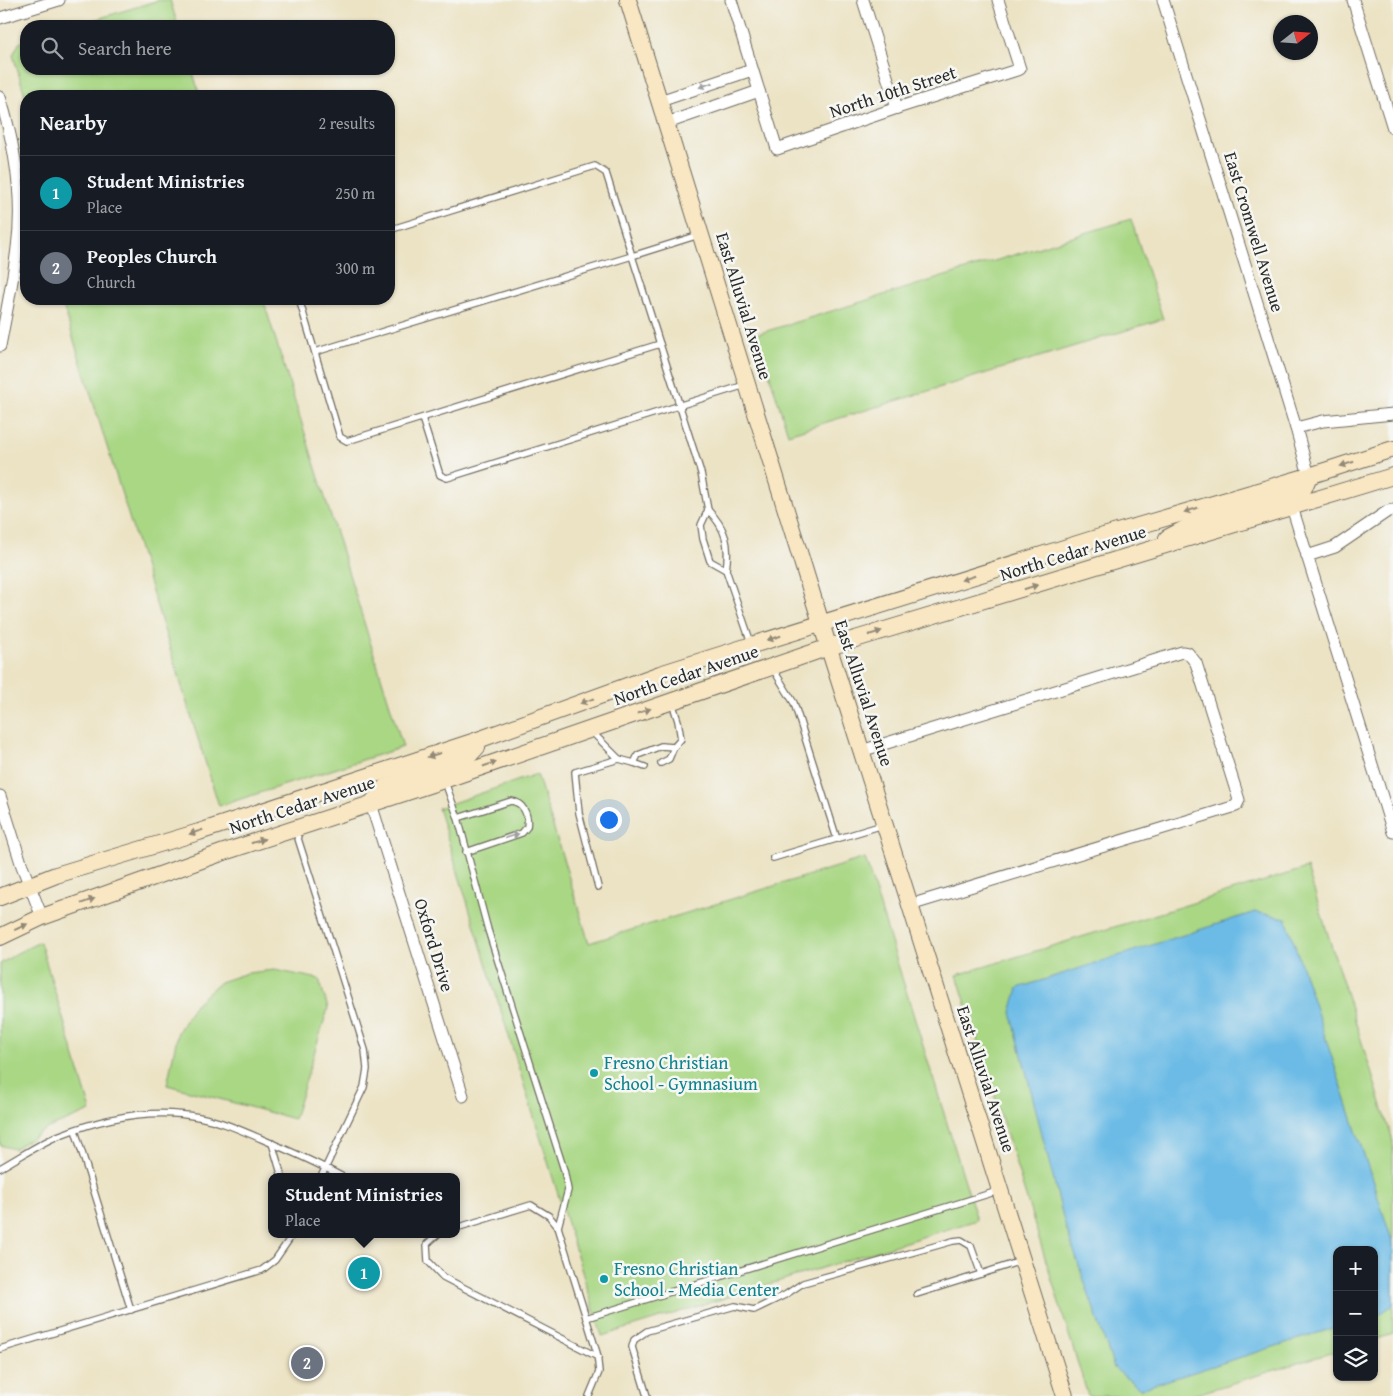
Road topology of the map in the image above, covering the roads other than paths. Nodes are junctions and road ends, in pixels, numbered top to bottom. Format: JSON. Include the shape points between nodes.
{"nodes":[{"id":1,"x":59,"y":0,"type":"edge"},
{"id":2,"x":628,"y":0,"type":"edge"},
{"id":3,"x":731,"y":0,"type":"edge"},
{"id":4,"x":864,"y":0,"type":"edge"},
{"id":5,"x":998,"y":0,"type":"edge"},
{"id":6,"x":1163,"y":0,"type":"edge"},
{"id":7,"x":1353,"y":0,"type":"edge"},
{"id":8,"x":0,"y":18,"type":"edge"},
{"id":9,"x":752,"y":70,"type":"junction"},
{"id":10,"x":759,"y":91,"type":"junction"},
{"id":11,"x":0,"y":97,"type":"edge"},
{"id":12,"x":660,"y":101,"type":"junction"},
{"id":13,"x":897,"y":108,"type":"junction"},
{"id":14,"x":667,"y":122,"type":"junction"},
{"id":15,"x":1393,"y":128,"type":"edge"},
{"id":16,"x":395,"y":228,"type":"edge"},
{"id":17,"x":702,"y":234,"type":"junction"},
{"id":18,"x":632,"y":256,"type":"junction"},
{"id":19,"x":302,"y":305,"type":"edge"},
{"id":20,"x":1,"y":339,"type":"edge"},
{"id":21,"x":660,"y":344,"type":"junction"},
{"id":22,"x":315,"y":352,"type":"junction"},
{"id":23,"x":747,"y":385,"type":"junction"},
{"id":24,"x":680,"y":406,"type":"junction"},
{"id":25,"x":1393,"y":414,"type":"edge"},
{"id":26,"x":422,"y":418,"type":"junction"},
{"id":27,"x":1296,"y":428,"type":"junction"},
{"id":28,"x":1393,"y":449,"type":"edge"},
{"id":29,"x":1309,"y":476,"type":"junction"},
{"id":30,"x":1393,"y":476,"type":"edge"},
{"id":31,"x":1292,"y":507,"type":"junction"},
{"id":32,"x":708,"y":510,"type":"junction"},
{"id":33,"x":1393,"y":510,"type":"edge"},
{"id":34,"x":1137,"y":555,"type":"junction"},
{"id":35,"x":1307,"y":556,"type":"junction"},
{"id":36,"x":726,"y":570,"type":"junction"},
{"id":37,"x":821,"y":623,"type":"junction"},
{"id":38,"x":752,"y":644,"type":"junction"},
{"id":39,"x":828,"y":647,"type":"junction"},
{"id":40,"x":771,"y":667,"type":"junction"},
{"id":41,"x":672,"y":701,"type":"junction"},
{"id":42,"x":590,"y":730,"type":"junction"},
{"id":43,"x":478,"y":740,"type":"junction"},
{"id":44,"x":674,"y":747,"type":"junction"},
{"id":45,"x":862,"y":751,"type":"junction"},
{"id":46,"x":620,"y":759,"type":"junction"},
{"id":47,"x":634,"y":763,"type":"junction"},
{"id":48,"x":661,"y":763,"type":"dead end"},
{"id":49,"x":645,"y":767,"type":"dead end"},
{"id":50,"x":444,"y":780,"type":"junction"},
{"id":51,"x":0,"y":796,"type":"edge"},
{"id":52,"x":371,"y":804,"type":"junction"},
{"id":53,"x":458,"y":818,"type":"junction"},
{"id":54,"x":885,"y":825,"type":"junction"},
{"id":55,"x":295,"y":830,"type":"junction"},
{"id":56,"x":1393,"y":832,"type":"edge"},
{"id":57,"x":837,"y":839,"type":"junction"},
{"id":58,"x":466,"y":852,"type":"junction"},
{"id":59,"x":773,"y":858,"type":"dead end"},
{"id":60,"x":30,"y":885,"type":"junction"},
{"id":61,"x":598,"y":887,"type":"dead end"},
{"id":62,"x":0,"y":897,"type":"edge"},
{"id":63,"x":910,"y":906,"type":"junction"},
{"id":64,"x":42,"y":917,"type":"junction"},
{"id":65,"x":0,"y":937,"type":"edge"},
{"id":66,"x":463,"y":1096,"type":"dead end"},
{"id":67,"x":75,"y":1130,"type":"junction"},
{"id":68,"x":272,"y":1143,"type":"junction"},
{"id":69,"x":325,"y":1167,"type":"junction"},
{"id":70,"x":0,"y":1168,"type":"edge"},
{"id":71,"x":281,"y":1173,"type":"edge"},
{"id":72,"x":322,"y":1173,"type":"edge"},
{"id":73,"x":336,"y":1173,"type":"edge"},
{"id":74,"x":1000,"y":1190,"type":"junction"},
{"id":75,"x":460,"y":1227,"type":"edge"},
{"id":76,"x":558,"y":1227,"type":"junction"},
{"id":77,"x":290,"y":1238,"type":"edge"},
{"id":78,"x":433,"y":1238,"type":"edge"},
{"id":79,"x":1023,"y":1261,"type":"junction"},
{"id":80,"x":982,"y":1274,"type":"junction"},
{"id":81,"x":917,"y":1294,"type":"dead end"},
{"id":82,"x":131,"y":1310,"type":"junction"},
{"id":83,"x":586,"y":1318,"type":"junction"},
{"id":84,"x":0,"y":1349,"type":"edge"},
{"id":85,"x":598,"y":1357,"type":"junction"},
{"id":86,"x":589,"y":1396,"type":"edge"},
{"id":87,"x":647,"y":1396,"type":"edge"},
{"id":88,"x":1065,"y":1396,"type":"edge"}],
"edges":[{"from":1,"to":8,"type":"street"},
{"from":2,"to":12,"type":"main road","name":"East Alluvial Avenue"},
{"from":3,"to":9,"type":"street"},
{"from":4,"to":13,"type":"street"},
{"from":5,"to":13,"type":"street","name":"North 10th Street","via":[[1020,69]]},
{"from":6,"to":27,"type":"street","name":"East Cromwell Avenue"},
{"from":7,"to":15,"type":"street"},
{"from":9,"to":10,"type":"street"},
{"from":9,"to":12,"type":"street","one_way":true},
{"from":10,"to":13,"type":"street","name":"North 10th Street","via":[[777,149]]},
{"from":10,"to":14,"type":"street"},
{"from":11,"to":20,"type":"street","via":[[14,153],[19,214],[18,248]]},
{"from":12,"to":14,"type":"main road","name":"East Alluvial Avenue"},
{"from":14,"to":17,"type":"main road","name":"East Alluvial Avenue"},
{"from":16,"to":18,"type":"lane","via":[[595,166],[606,173]]},
{"from":17,"to":18,"type":"lane"},
{"from":17,"to":23,"type":"main road","name":"East Alluvial Avenue"},
{"from":18,"to":21,"type":"lane"},
{"from":18,"to":22,"type":"lane"},
{"from":19,"to":22,"type":"lane"},
{"from":21,"to":24,"type":"lane"},
{"from":21,"to":26,"type":"lane"},
{"from":22,"to":26,"type":"lane","via":[[340,437],[347,441]]},
{"from":23,"to":24,"type":"lane"},
{"from":23,"to":37,"type":"main road","name":"East Alluvial Avenue"},
{"from":24,"to":26,"type":"lane","via":[[447,478],[440,475]]},
{"from":24,"to":32,"type":"lane","via":[[701,472]]},
{"from":25,"to":27,"type":"street","via":[[1323,421]]},
{"from":27,"to":29,"type":"street","name":"East Cromwell Avenue"},
{"from":28,"to":29,"type":"main road","name":"North Cedar Avenue","one_way":true},
{"from":29,"to":34,"type":"main road","via":[[1304,488],[1296,494],[1188,527]]},
{"from":29,"to":37,"type":"main road","name":"North Cedar Avenue","one_way":true},
{"from":30,"to":31,"type":"main road","name":"North Cedar Avenue"},
{"from":31,"to":34,"type":"main road","name":"North Cedar Avenue"},
{"from":31,"to":35,"type":"street"},
{"from":32,"to":36,"type":"lane","via":[[724,533],[728,553]]},
{"from":32,"to":36,"type":"lane","via":[[701,525],[703,539],[710,561]]},
{"from":33,"to":35,"type":"street","via":[[1335,547]]},
{"from":39,"to":34,"type":"main road","name":"North Cedar Avenue","one_way":true},
{"from":35,"to":56,"type":"street"},
{"from":36,"to":38,"type":"lane"},
{"from":37,"to":38,"type":"main road","name":"North Cedar Avenue","one_way":true},
{"from":37,"to":39,"type":"main road","name":"East Alluvial Avenue"},
{"from":38,"to":43,"type":"main road","name":"North Cedar Avenue","one_way":true},
{"from":39,"to":40,"type":"main road","name":"North Cedar Avenue"},
{"from":39,"to":45,"type":"main road","name":"East Alluvial Avenue"},
{"from":40,"to":41,"type":"main road","name":"North Cedar Avenue"},
{"from":40,"to":57,"type":"lane","via":[[794,703]]},
{"from":42,"to":41,"type":"main road","name":"North Cedar Avenue","one_way":true},
{"from":41,"to":44,"type":"lane","via":[[681,739]]},
{"from":42,"to":46,"type":"lane"},
{"from":50,"to":42,"type":"main road","name":"North Cedar Avenue","one_way":true},
{"from":43,"to":52,"type":"main road","via":[[477,748],[466,759],[385,787]]},
{"from":43,"to":60,"type":"main road","name":"North Cedar Avenue","one_way":true},
{"from":44,"to":47,"type":"lane","via":[[661,746],[638,755]]},
{"from":44,"to":48,"type":"lane","via":[[669,759]]},
{"from":45,"to":54,"type":"main road","name":"East Alluvial Avenue"},
{"from":45,"to":63,"type":"street","via":[[1182,652],[1188,653],[1196,662],[1239,800],[1236,806]]},
{"from":46,"to":47,"type":"lane"},
{"from":46,"to":61,"type":"lane","via":[[575,772],[579,813]]},
{"from":47,"to":49,"type":"lane"},
{"from":50,"to":52,"type":"main road","name":"North Cedar Avenue"},
{"from":50,"to":53,"type":"lane"},
{"from":51,"to":60,"type":"street"},
{"from":52,"to":55,"type":"main road","name":"North Cedar Avenue"},
{"from":52,"to":66,"type":"street","name":"Oxford Drive"},
{"from":53,"to":58,"type":"lane"},
{"from":58,"to":53,"type":"lane","one_way":true,"via":[[522,833],[527,828],[527,818],[517,802]]},
{"from":54,"to":57,"type":"lane"},
{"from":54,"to":63,"type":"main road","name":"East Alluvial Avenue"},
{"from":64,"to":55,"type":"main road","name":"North Cedar Avenue","one_way":true},
{"from":55,"to":69,"type":"lane","via":[[365,1050],[367,1069],[364,1088]]},
{"from":57,"to":59,"type":"lane"},
{"from":58,"to":76,"type":"lane","via":[[564,1170],[568,1190]]},
{"from":60,"to":62,"type":"main road","name":"North Cedar Avenue"},
{"from":60,"to":64,"type":"street"},
{"from":63,"to":74,"type":"main road","name":"East Alluvial Avenue"},
{"from":65,"to":64,"type":"main road","name":"North Cedar Avenue","one_way":true},
{"from":67,"to":68,"type":"lane","via":[[124,1117],[161,1114],[199,1117]]},
{"from":67,"to":70,"type":"lane"},
{"from":67,"to":82,"type":"lane"},
{"from":68,"to":69,"type":"lane"},
{"from":68,"to":71,"type":"lane"},
{"from":69,"to":72,"type":"lane"},
{"from":69,"to":73,"type":"lane"},
{"from":74,"to":79,"type":"main road","name":"East Alluvial Avenue"},
{"from":74,"to":83,"type":"lane"},
{"from":75,"to":76,"type":"lane","via":[[531,1205],[549,1216]]},
{"from":76,"to":83,"type":"lane"},
{"from":77,"to":82,"type":"lane","via":[[275,1260],[262,1270]]},
{"from":78,"to":85,"type":"lane","via":[[426,1244],[428,1261],[442,1277]]},
{"from":79,"to":80,"type":"lane"},
{"from":79,"to":88,"type":"main road","name":"East Alluvial Avenue"},
{"from":80,"to":81,"type":"lane"},
{"from":80,"to":87,"type":"lane","via":[[971,1246],[961,1240],[953,1240],[803,1283],[754,1310],[735,1306],[647,1331],[634,1340],[632,1347]]},
{"from":82,"to":84,"type":"lane"},
{"from":83,"to":85,"type":"lane"},
{"from":85,"to":86,"type":"lane","via":[[599,1372]]}]}
